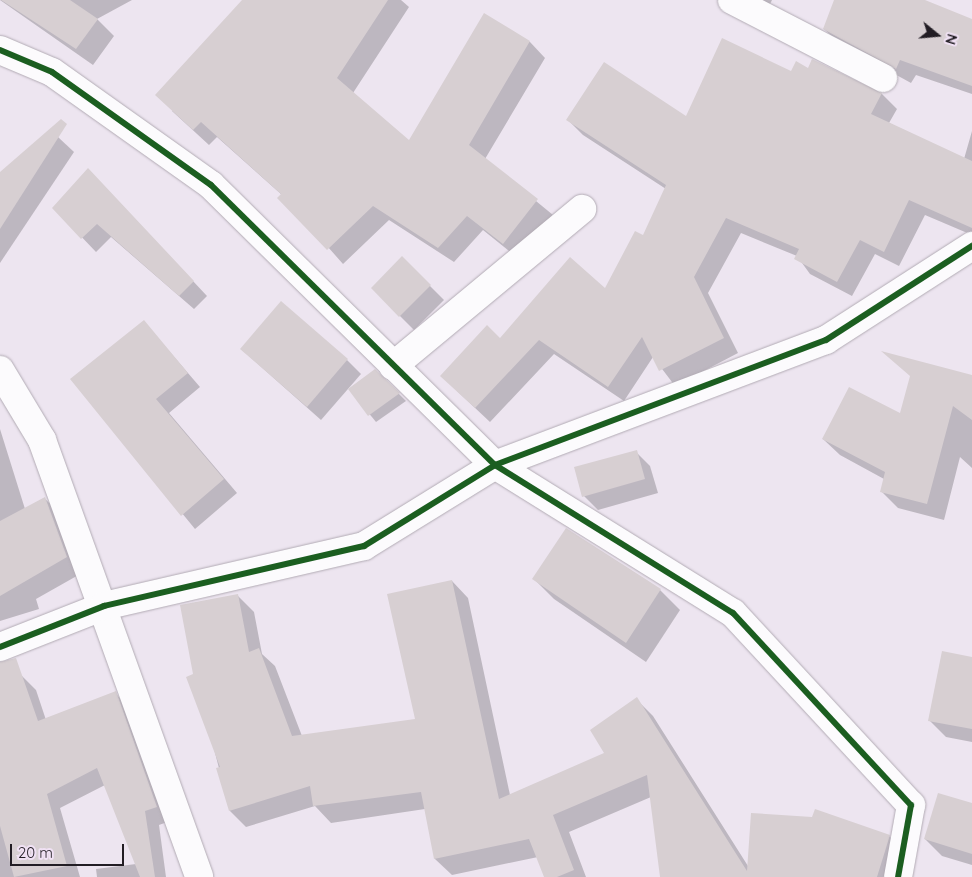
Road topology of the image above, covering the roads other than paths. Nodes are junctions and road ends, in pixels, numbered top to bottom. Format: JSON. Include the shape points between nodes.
{"nodes":[{"id":1,"x":732,"y":0,"type":"edge"},
{"id":2,"x":0,"y":50,"type":"edge"},
{"id":3,"x":883,"y":78,"type":"dead end"},
{"id":4,"x":582,"y":209,"type":"dead end"},
{"id":5,"x":972,"y":246,"type":"edge"},
{"id":6,"x":393,"y":366,"type":"junction"},
{"id":7,"x":0,"y":370,"type":"edge"},
{"id":8,"x":496,"y":465,"type":"junction"},
{"id":9,"x":104,"y":606,"type":"junction"},
{"id":10,"x":0,"y":647,"type":"edge"},
{"id":11,"x":199,"y":877,"type":"edge"},
{"id":12,"x":898,"y":877,"type":"edge"}],
"edges":[{"from":1,"to":3,"type":"street"},
{"from":2,"to":6,"type":"street","via":[[52,72],[211,186]]},
{"from":4,"to":6,"type":"street"},
{"from":5,"to":8,"type":"street","via":[[826,340]]},
{"from":6,"to":8,"type":"street"},
{"from":7,"to":9,"type":"street","via":[[42,440]]},
{"from":8,"to":9,"type":"street","via":[[364,546]]},
{"from":8,"to":12,"type":"street","via":[[733,613],[911,805]]},
{"from":9,"to":10,"type":"street"},
{"from":9,"to":11,"type":"street"}]}
